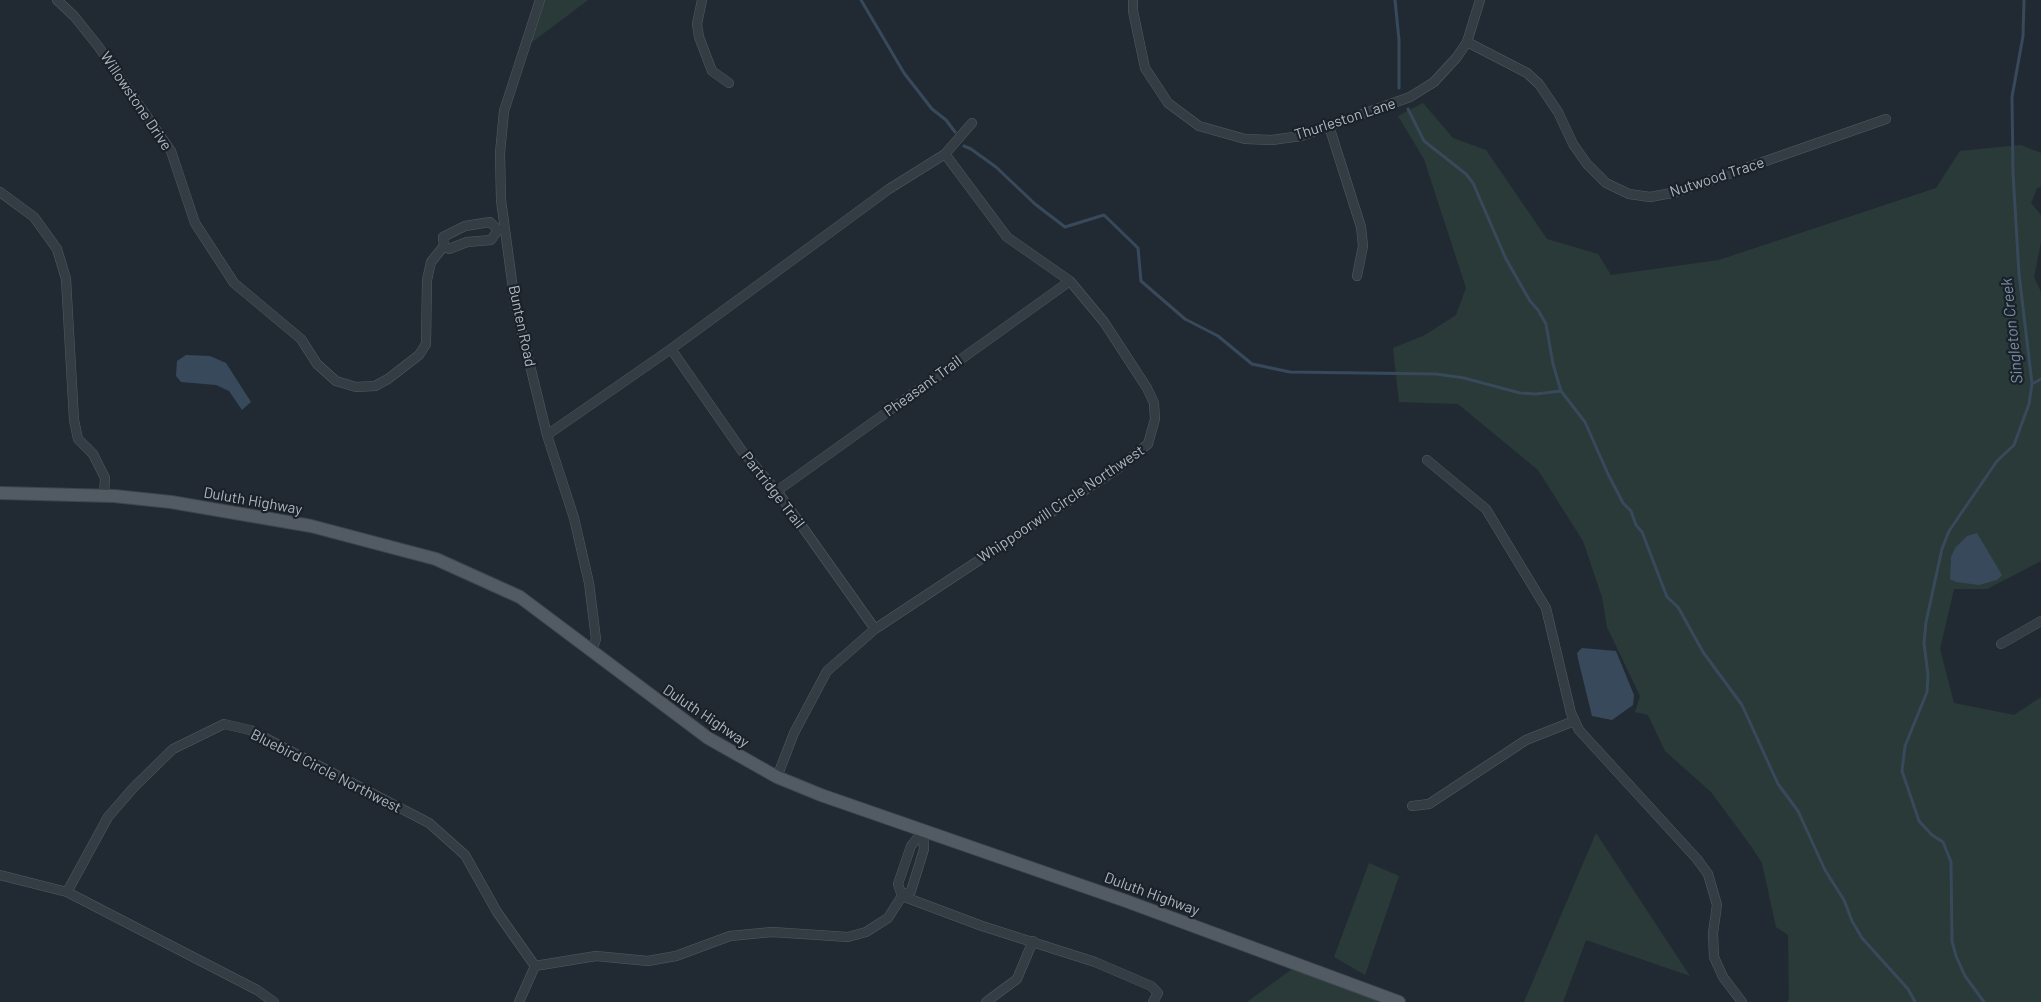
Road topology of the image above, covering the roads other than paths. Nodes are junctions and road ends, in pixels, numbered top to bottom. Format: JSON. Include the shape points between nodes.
{"nodes":[{"id":1,"x":57,"y":0,"type":"edge"},
{"id":2,"x":540,"y":0,"type":"edge"},
{"id":3,"x":702,"y":0,"type":"edge"},
{"id":4,"x":1133,"y":0,"type":"edge"},
{"id":5,"x":1480,"y":0,"type":"edge"},
{"id":6,"x":1467,"y":42,"type":"junction"},
{"id":7,"x":729,"y":83,"type":"dead end"},
{"id":8,"x":1886,"y":119,"type":"dead end"},
{"id":9,"x":972,"y":123,"type":"dead end"},
{"id":10,"x":1329,"y":126,"type":"junction"},
{"id":11,"x":945,"y":154,"type":"junction"},
{"id":12,"x":0,"y":192,"type":"edge"},
{"id":13,"x":458,"y":230,"type":"junction"},
{"id":14,"x":501,"y":230,"type":"junction"},
{"id":15,"x":463,"y":243,"type":"junction"},
{"id":16,"x":444,"y":246,"type":"junction"},
{"id":17,"x":1357,"y":276,"type":"dead end"},
{"id":18,"x":1070,"y":281,"type":"junction"},
{"id":19,"x":671,"y":349,"type":"junction"},
{"id":20,"x":547,"y":435,"type":"junction"},
{"id":21,"x":1427,"y":459,"type":"dead end"},
{"id":22,"x":777,"y":491,"type":"junction"},
{"id":23,"x":0,"y":493,"type":"edge"},
{"id":24,"x":104,"y":496,"type":"junction"},
{"id":25,"x":2041,"y":621,"type":"edge"},
{"id":26,"x":875,"y":629,"type":"junction"},
{"id":27,"x":2001,"y":644,"type":"dead end"},
{"id":28,"x":592,"y":650,"type":"junction"},
{"id":29,"x":1574,"y":721,"type":"junction"},
{"id":30,"x":777,"y":777,"type":"junction"},
{"id":31,"x":1412,"y":806,"type":"dead end"},
{"id":32,"x":923,"y":831,"type":"junction"},
{"id":33,"x":0,"y":876,"type":"edge"},
{"id":34,"x":67,"y":892,"type":"junction"},
{"id":35,"x":902,"y":896,"type":"junction"},
{"id":36,"x":1033,"y":941,"type":"junction"},
{"id":37,"x":535,"y":966,"type":"junction"},
{"id":38,"x":274,"y":1002,"type":"edge"},
{"id":39,"x":519,"y":1002,"type":"edge"},
{"id":40,"x":987,"y":1002,"type":"edge"},
{"id":41,"x":1153,"y":1002,"type":"edge"},
{"id":42,"x":1400,"y":1002,"type":"edge"},
{"id":43,"x":1742,"y":1002,"type":"edge"}],
"edges":[{"from":1,"to":16,"type":"street","name":"Willowstone Drive","via":[[98,46],[171,151],[195,223],[234,283],[301,339],[317,364],[336,381],[356,387],[375,386],[419,355],[426,344],[431,262]]},
{"from":2,"to":14,"type":"street","name":"Bunten Road","via":[[504,111]]},
{"from":3,"to":7,"type":"street","via":[[699,37],[712,71]]},
{"from":4,"to":10,"type":"street","name":"Thurleston Lane","via":[[1145,68],[1168,103],[1199,126],[1245,139],[1272,140],[1301,136]]},
{"from":5,"to":6,"type":"street","name":"Thurleston Lane"},
{"from":6,"to":8,"type":"street","name":"Nutwood Trace","via":[[1527,73],[1539,84],[1587,164],[1606,183],[1629,194],[1650,197],[1677,192]]},
{"from":6,"to":10,"type":"street","name":"Thurleston Lane","via":[[1434,82],[1410,97]]},
{"from":9,"to":11,"type":"street"},
{"from":10,"to":17,"type":"street","via":[[1361,227],[1363,246]]},
{"from":11,"to":18,"type":"street","name":"Whippoorwill Circle Northwest","via":[[1007,237]]},
{"from":11,"to":19,"type":"street","via":[[889,189]]},
{"from":12,"to":24,"type":"street","via":[[34,217],[57,249],[66,279],[74,420],[78,439],[93,454],[105,478]]},
{"from":13,"to":14,"type":"street","via":[[490,222]]},
{"from":13,"to":15,"type":"street"},
{"from":13,"to":16,"type":"street","name":"Willowstone Drive","via":[[443,237]]},
{"from":14,"to":15,"type":"street","via":[[491,240]]},
{"from":14,"to":20,"type":"street","name":"Bunten Road"},
{"from":15,"to":16,"type":"street","via":[[449,249]]},
{"from":18,"to":22,"type":"street","name":"Pheasant Trail"},
{"from":18,"to":26,"type":"street","name":"Whippoorwill Circle Northwest","via":[[1104,321],[1147,388],[1154,403],[1155,419],[1148,444],[1117,469]]},
{"from":19,"to":20,"type":"street"},
{"from":19,"to":22,"type":"street","name":"Partridge Trail","via":[[742,451]]},
{"from":20,"to":28,"type":"street","name":"Bunten Road","via":[[574,518],[589,583],[596,639]]},
{"from":21,"to":29,"type":"street","via":[[1486,509],[1546,608]]},
{"from":22,"to":26,"type":"street","name":"Partridge Trail"},
{"from":23,"to":24,"type":"main road","name":"Duluth Highway"},
{"from":24,"to":28,"type":"main road","name":"Duluth Highway","via":[[278,519],[436,559],[520,597]]},
{"from":25,"to":27,"type":"street"},
{"from":26,"to":30,"type":"street","name":"Whippoorwill Circle Northwest","via":[[827,670],[794,732]]},
{"from":28,"to":30,"type":"main road","name":"Duluth Highway","via":[[708,738]]},
{"from":29,"to":31,"type":"street","via":[[1526,740],[1429,804]]},
{"from":29,"to":43,"type":"street","via":[[1708,874],[1717,905],[1714,957]]},
{"from":30,"to":32,"type":"main road","name":"Duluth Highway"},
{"from":32,"to":35,"type":"street","via":[[911,846],[898,884]]},
{"from":32,"to":35,"type":"street","via":[[924,849],[911,891]]},
{"from":32,"to":42,"type":"main road","name":"Duluth Highway","via":[[1137,904]]},
{"from":33,"to":34,"type":"street"},
{"from":34,"to":37,"type":"street","name":"Bluebird Circle Northwest","via":[[108,817],[134,787],[173,749],[224,724],[250,730],[429,823],[465,855],[497,912]]},
{"from":34,"to":38,"type":"street"},
{"from":35,"to":36,"type":"street"},
{"from":35,"to":37,"type":"street","via":[[888,918],[866,932],[848,937],[772,932],[730,936],[676,956],[648,961],[596,956]]},
{"from":36,"to":40,"type":"street","via":[[1017,979]]},
{"from":36,"to":41,"type":"street","via":[[1151,986],[1158,993]]},
{"from":37,"to":39,"type":"street"}]}
